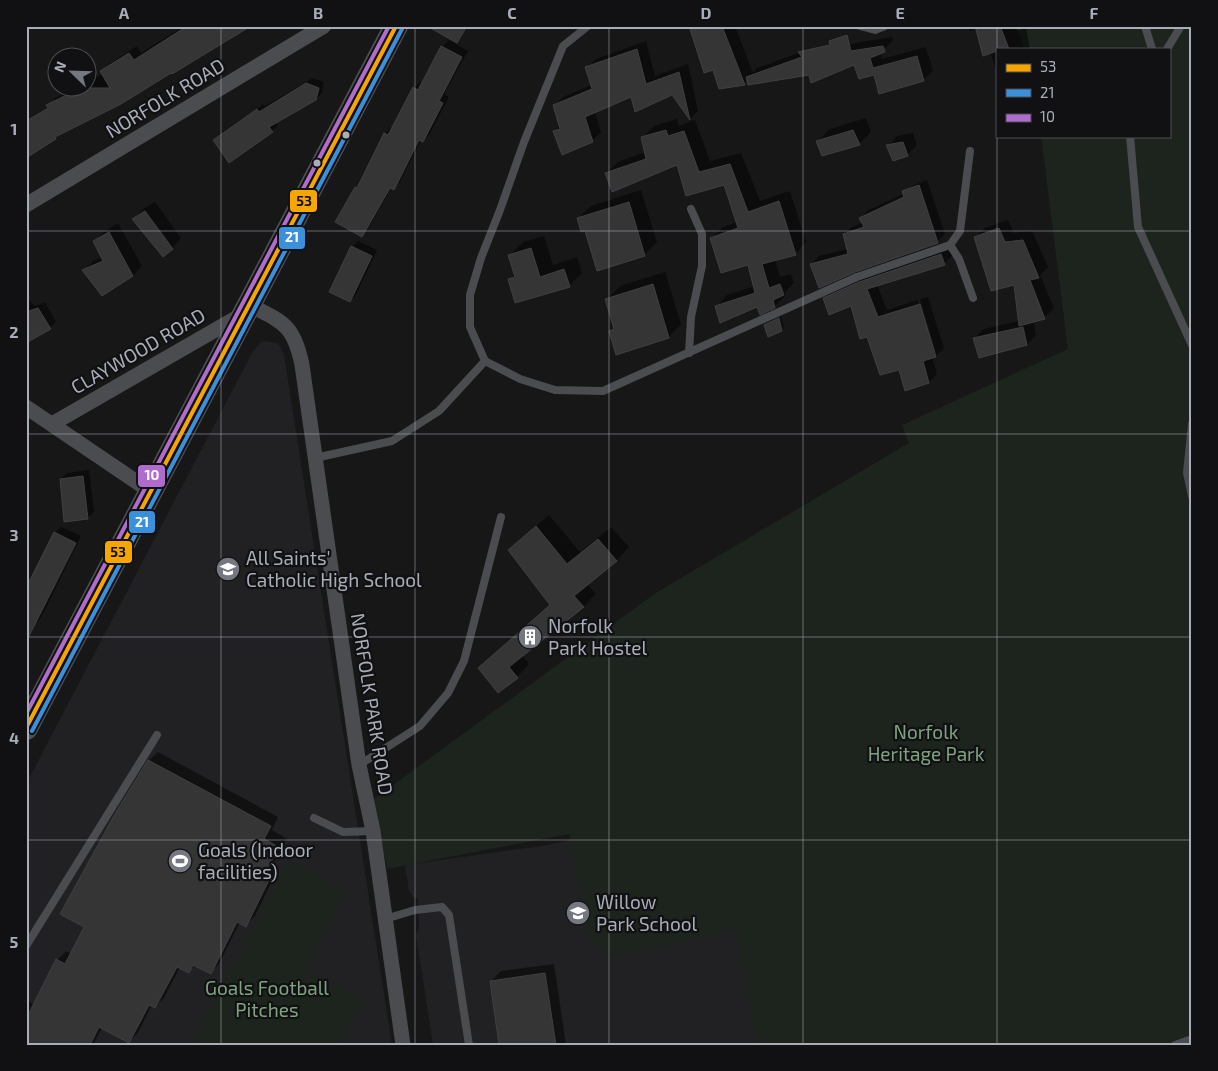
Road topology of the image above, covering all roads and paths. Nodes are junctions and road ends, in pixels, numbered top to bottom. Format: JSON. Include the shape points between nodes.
{"nodes":[{"id":1,"x":324,"y":26,"type":"edge"},
{"id":2,"x":396,"y":26,"type":"edge"},
{"id":3,"x":588,"y":26,"type":"edge"},
{"id":4,"x":860,"y":26,"type":"edge"},
{"id":5,"x":885,"y":26,"type":"edge"},
{"id":6,"x":1145,"y":26,"type":"edge"},
{"id":7,"x":1181,"y":26,"type":"edge"},
{"id":8,"x":1152,"y":48,"type":"edge"},
{"id":9,"x":1168,"y":48,"type":"edge"},
{"id":10,"x":1130,"y":138,"type":"edge"},
{"id":11,"x":970,"y":151,"type":"dead end"},
{"id":12,"x":26,"y":205,"type":"edge"},
{"id":13,"x":691,"y":209,"type":"dead end"},
{"id":14,"x":950,"y":245,"type":"junction"},
{"id":15,"x":973,"y":298,"type":"dead end"},
{"id":16,"x":247,"y":309,"type":"junction"},
{"id":17,"x":1192,"y":345,"type":"edge"},
{"id":18,"x":689,"y":352,"type":"junction"},
{"id":19,"x":485,"y":361,"type":"junction"},
{"id":20,"x":26,"y":406,"type":"edge"},
{"id":21,"x":52,"y":424,"type":"junction"},
{"id":22,"x":1192,"y":424,"type":"edge"},
{"id":23,"x":315,"y":458,"type":"junction"},
{"id":24,"x":150,"y":491,"type":"junction"},
{"id":25,"x":1192,"y":496,"type":"edge"},
{"id":26,"x":502,"y":517,"type":"dead end"},
{"id":27,"x":26,"y":728,"type":"edge"},
{"id":28,"x":157,"y":735,"type":"dead end"},
{"id":29,"x":360,"y":765,"type":"junction"},
{"id":30,"x":314,"y":818,"type":"dead end"},
{"id":31,"x":373,"y":831,"type":"junction"},
{"id":32,"x":385,"y":919,"type":"junction"},
{"id":33,"x":26,"y":946,"type":"edge"},
{"id":34,"x":1192,"y":1038,"type":"edge"},
{"id":35,"x":402,"y":1045,"type":"edge"},
{"id":36,"x":469,"y":1045,"type":"edge"},
{"id":37,"x":1175,"y":1045,"type":"edge"}],
"edges":[{"from":1,"to":12,"type":"street","name":"NORFOLK ROAD"},
{"from":2,"to":16,"type":"main road"},
{"from":3,"to":19,"type":"lane","via":[[563,46],[481,258],[470,295],[470,327]]},
{"from":4,"to":5,"type":"lane","via":[[875,30]]},
{"from":6,"to":8,"type":"lane"},
{"from":7,"to":9,"type":"lane"},
{"from":10,"to":17,"type":"lane","via":[[1138,227]]},
{"from":11,"to":14,"type":"lane","via":[[960,231]]},
{"from":13,"to":18,"type":"lane","via":[[702,234],[702,266],[691,317]]},
{"from":14,"to":15,"type":"lane","via":[[960,259]]},
{"from":14,"to":18,"type":"lane","via":[[857,277]]},
{"from":16,"to":21,"type":"street","name":"CLAYWOOD ROAD"},
{"from":16,"to":23,"type":"street","name":"NORFOLK PARK ROAD","via":[[276,319],[287,327],[299,349]]},
{"from":16,"to":24,"type":"main road"},
{"from":18,"to":19,"type":"lane","via":[[603,391],[555,390],[520,379]]},
{"from":19,"to":23,"type":"lane","via":[[439,412],[392,441]]},
{"from":20,"to":21,"type":"street"},
{"from":21,"to":24,"type":"street"},
{"from":22,"to":25,"type":"lane","via":[[1188,473]]},
{"from":23,"to":29,"type":"street","name":"NORFOLK PARK ROAD"},
{"from":24,"to":27,"type":"main road"},
{"from":26,"to":29,"type":"lane","via":[[464,661],[448,693],[420,726]]},
{"from":28,"to":33,"type":"lane"},
{"from":29,"to":31,"type":"street","name":"NORFOLK PARK ROAD"},
{"from":30,"to":31,"type":"lane","via":[[343,832]]},
{"from":31,"to":32,"type":"street","name":"NORFOLK PARK ROAD"},
{"from":32,"to":35,"type":"street","name":"NORFOLK PARK ROAD"},
{"from":32,"to":36,"type":"lane","via":[[415,910],[442,907],[449,915]]},
{"from":34,"to":37,"type":"lane"}]}
